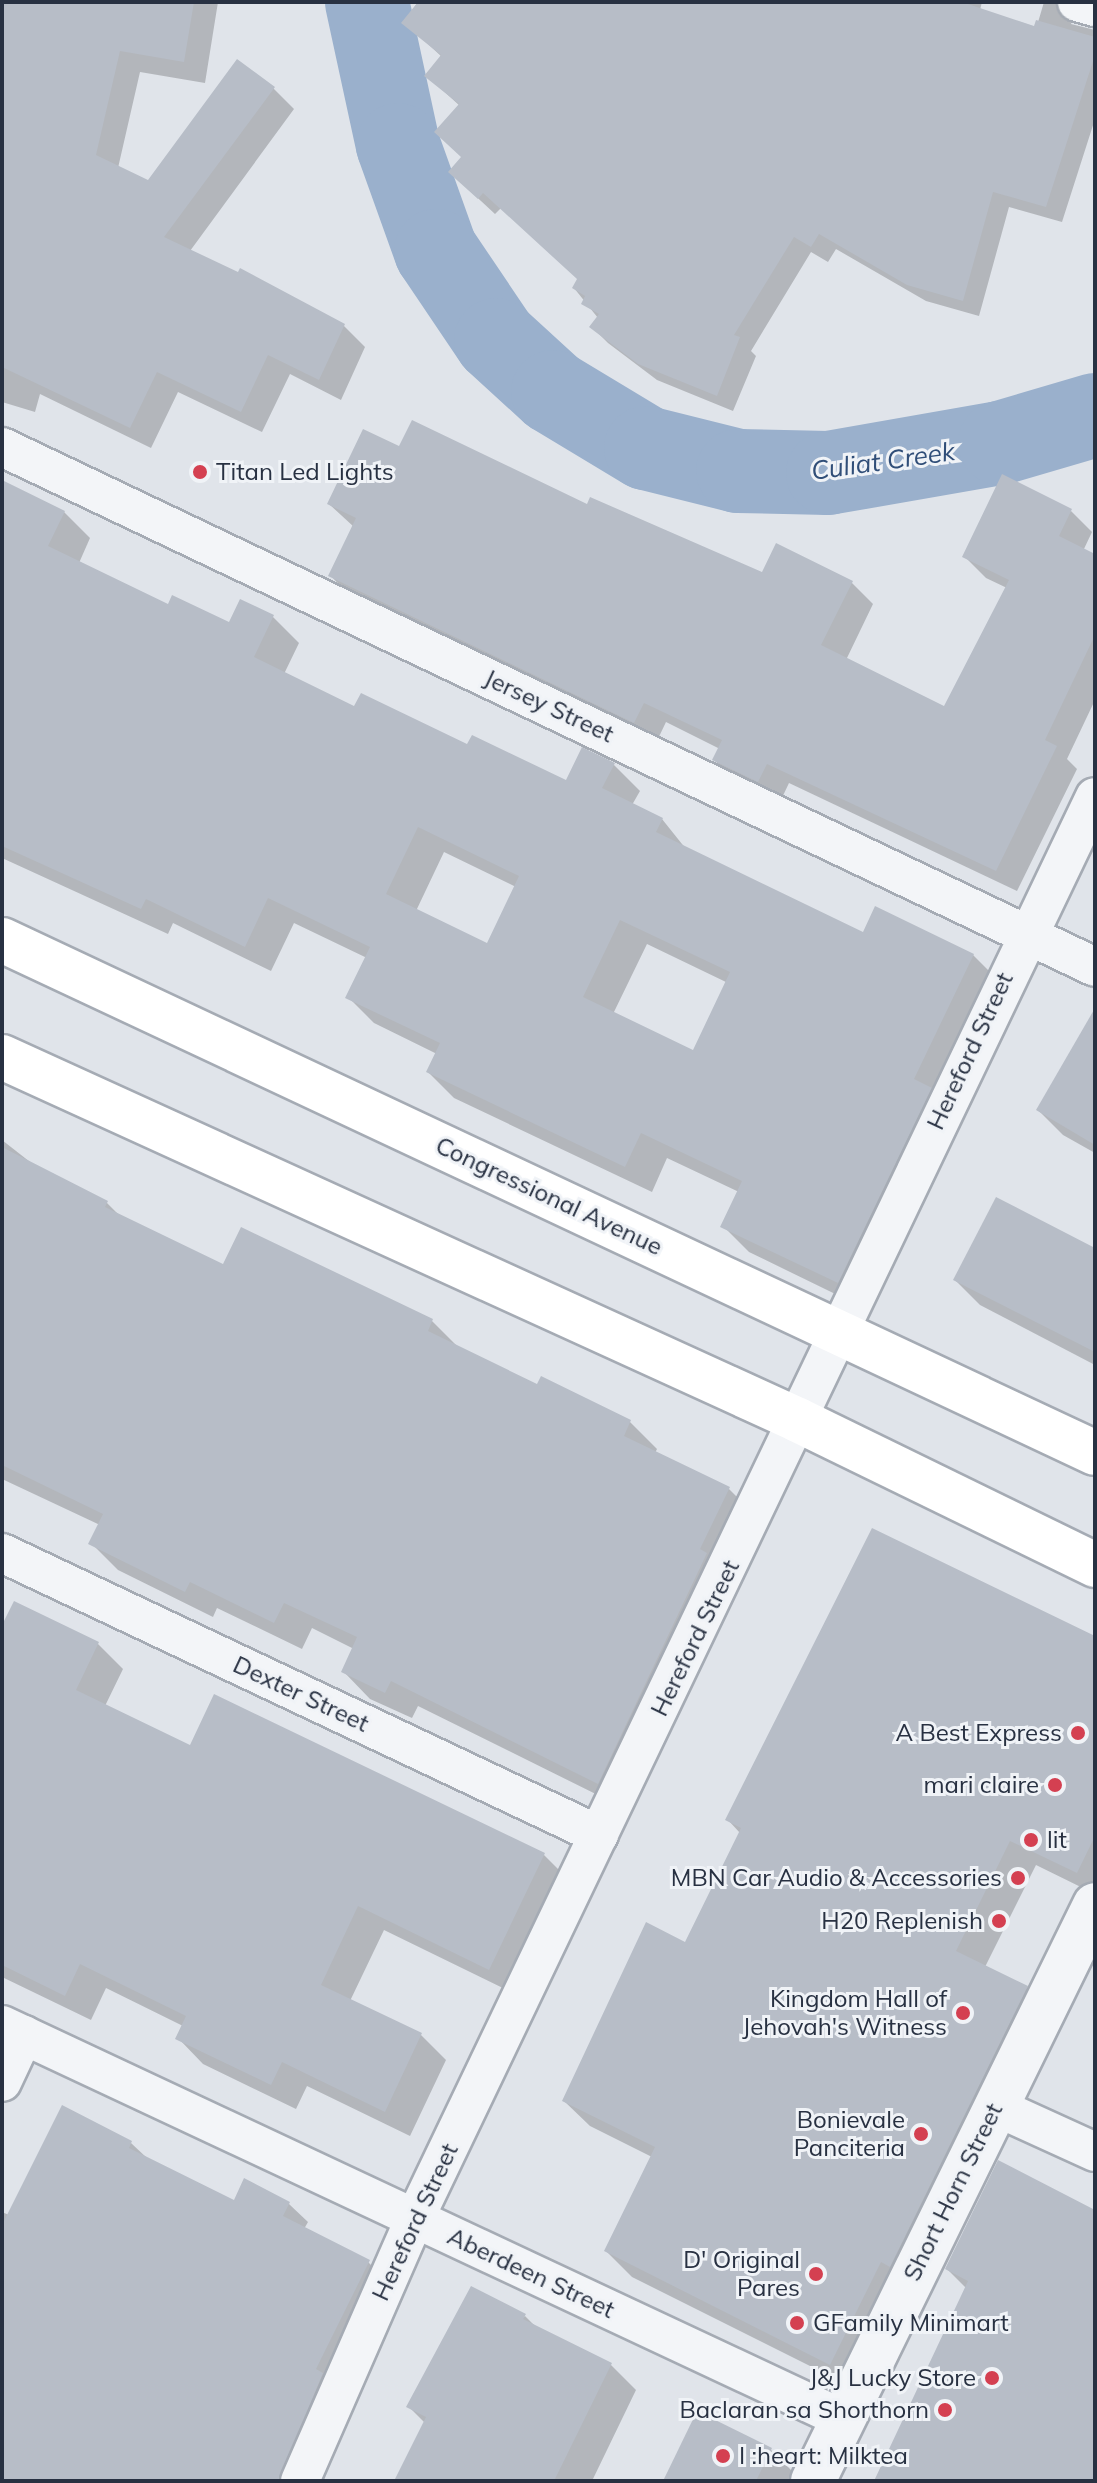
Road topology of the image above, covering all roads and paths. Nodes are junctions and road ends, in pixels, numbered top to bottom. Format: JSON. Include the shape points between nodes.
{"nodes":[{"id":1,"x":1077,"y":2,"type":"edge"},
{"id":2,"x":1095,"y":7,"type":"edge"},
{"id":3,"x":2,"y":447,"type":"edge"},
{"id":4,"x":1095,"y":797,"type":"edge"},
{"id":5,"x":1026,"y":933,"type":"junction"},
{"id":6,"x":2,"y":940,"type":"edge"},
{"id":7,"x":1095,"y":967,"type":"edge"},
{"id":8,"x":2,"y":1057,"type":"edge"},
{"id":9,"x":838,"y":1331,"type":"junction"},
{"id":10,"x":798,"y":1420,"type":"junction"},
{"id":11,"x":1095,"y":1453,"type":"edge"},
{"id":12,"x":2,"y":1553,"type":"edge"},
{"id":13,"x":1095,"y":1565,"type":"edge"},
{"id":14,"x":599,"y":1835,"type":"junction"},
{"id":15,"x":1095,"y":1905,"type":"edge"},
{"id":16,"x":13,"y":2030,"type":"edge"},
{"id":17,"x":2,"y":2082,"type":"edge"},
{"id":18,"x":994,"y":2106,"type":"junction"},
{"id":19,"x":1095,"y":2152,"type":"edge"},
{"id":20,"x":415,"y":2218,"type":"junction"},
{"id":21,"x":843,"y":2419,"type":"junction"},
{"id":22,"x":300,"y":2481,"type":"edge"},
{"id":23,"x":813,"y":2481,"type":"edge"}],
"edges":[{"from":1,"to":2,"type":"street"},
{"from":3,"to":5,"type":"street","name":"Jersey Street"},
{"from":4,"to":5,"type":"street","name":"Hereford Street"},
{"from":5,"to":7,"type":"street","name":"Jersey Street"},
{"from":5,"to":9,"type":"street","name":"Hereford Street"},
{"from":6,"to":9,"type":"main road","name":"Congressional Avenue"},
{"from":8,"to":10,"type":"main road"},
{"from":9,"to":10,"type":"street","name":"Hereford Street"},
{"from":9,"to":11,"type":"main road","name":"Congressional Avenue"},
{"from":10,"to":13,"type":"main road"},
{"from":10,"to":14,"type":"street","name":"Hereford Street"},
{"from":12,"to":14,"type":"street","name":"Dexter Street"},
{"from":14,"to":20,"type":"street","name":"Hereford Street"},
{"from":15,"to":18,"type":"street","name":"Short Horn Street"},
{"from":16,"to":17,"type":"street"},
{"from":16,"to":20,"type":"street","name":"Aberdeen Street"},
{"from":18,"to":19,"type":"street"},
{"from":18,"to":21,"type":"street","name":"Short Horn Street"},
{"from":20,"to":21,"type":"street","name":"Aberdeen Street"},
{"from":20,"to":22,"type":"street","name":"Hereford Street"},
{"from":21,"to":23,"type":"street","name":"Short Horn Street"}]}
